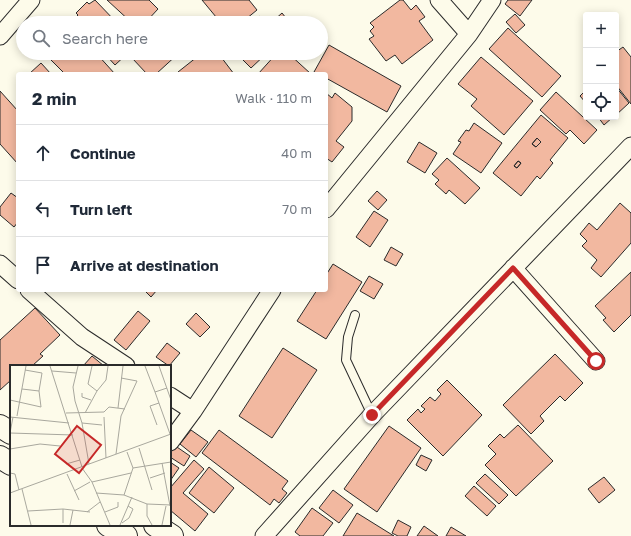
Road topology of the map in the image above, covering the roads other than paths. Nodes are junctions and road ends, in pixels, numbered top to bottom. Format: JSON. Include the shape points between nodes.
{"nodes":[{"id":1,"x":31,"y":0,"type":"edge"},
{"id":2,"x":439,"y":0,"type":"edge"},
{"id":3,"x":492,"y":0,"type":"edge"},
{"id":4,"x":17,"y":16,"type":"edge"},
{"id":5,"x":16,"y":17,"type":"edge"},
{"id":6,"x":469,"y":34,"type":"junction"},
{"id":7,"x":0,"y":36,"type":"edge"},
{"id":8,"x":631,"y":146,"type":"edge"},
{"id":9,"x":328,"y":206,"type":"edge"},
{"id":10,"x":0,"y":264,"type":"edge"},
{"id":11,"x":513,"y":268,"type":"junction"},
{"id":12,"x":16,"y":278,"type":"edge"},
{"id":13,"x":31,"y":292,"type":"edge"},
{"id":14,"x":271,"y":292,"type":"edge"},
{"id":15,"x":355,"y":314,"type":"dead end"},
{"id":16,"x":596,"y":361,"type":"dead end"},
{"id":17,"x":125,"y":365,"type":"edge"},
{"id":18,"x":171,"y":397,"type":"edge"},
{"id":19,"x":193,"y":411,"type":"junction"},
{"id":20,"x":372,"y":415,"type":"junction"},
{"id":21,"x":0,"y":426,"type":"edge"},
{"id":22,"x":10,"y":432,"type":"edge"},
{"id":23,"x":171,"y":441,"type":"edge"},
{"id":24,"x":0,"y":457,"type":"edge"},
{"id":25,"x":10,"y":463,"type":"edge"},
{"id":26,"x":108,"y":526,"type":"edge"},
{"id":27,"x":110,"y":526,"type":"edge"},
{"id":28,"x":157,"y":526,"type":"edge"},
{"id":29,"x":104,"y":536,"type":"edge"},
{"id":30,"x":126,"y":536,"type":"edge"},
{"id":31,"x":172,"y":536,"type":"edge"},
{"id":32,"x":264,"y":536,"type":"edge"}],
"edges":[{"from":1,"to":4,"type":"street"},
{"from":2,"to":6,"type":"street"},
{"from":3,"to":6,"type":"street"},
{"from":5,"to":7,"type":"street"},
{"from":6,"to":9,"type":"street"},
{"from":8,"to":11,"type":"street"},
{"from":10,"to":12,"type":"street"},
{"from":11,"to":16,"type":"street"},
{"from":11,"to":20,"type":"street"},
{"from":13,"to":17,"type":"street","via":[[82,336]]},
{"from":14,"to":19,"type":"street"},
{"from":15,"to":20,"type":"lane","via":[[348,337],[346,360]]},
{"from":18,"to":19,"type":"street"},
{"from":19,"to":23,"type":"street"},
{"from":20,"to":32,"type":"street"},
{"from":21,"to":22,"type":"main road"},
{"from":24,"to":25,"type":"main road"},
{"from":26,"to":29,"type":"street"},
{"from":27,"to":30,"type":"main road"},
{"from":28,"to":31,"type":"main road"}]}
